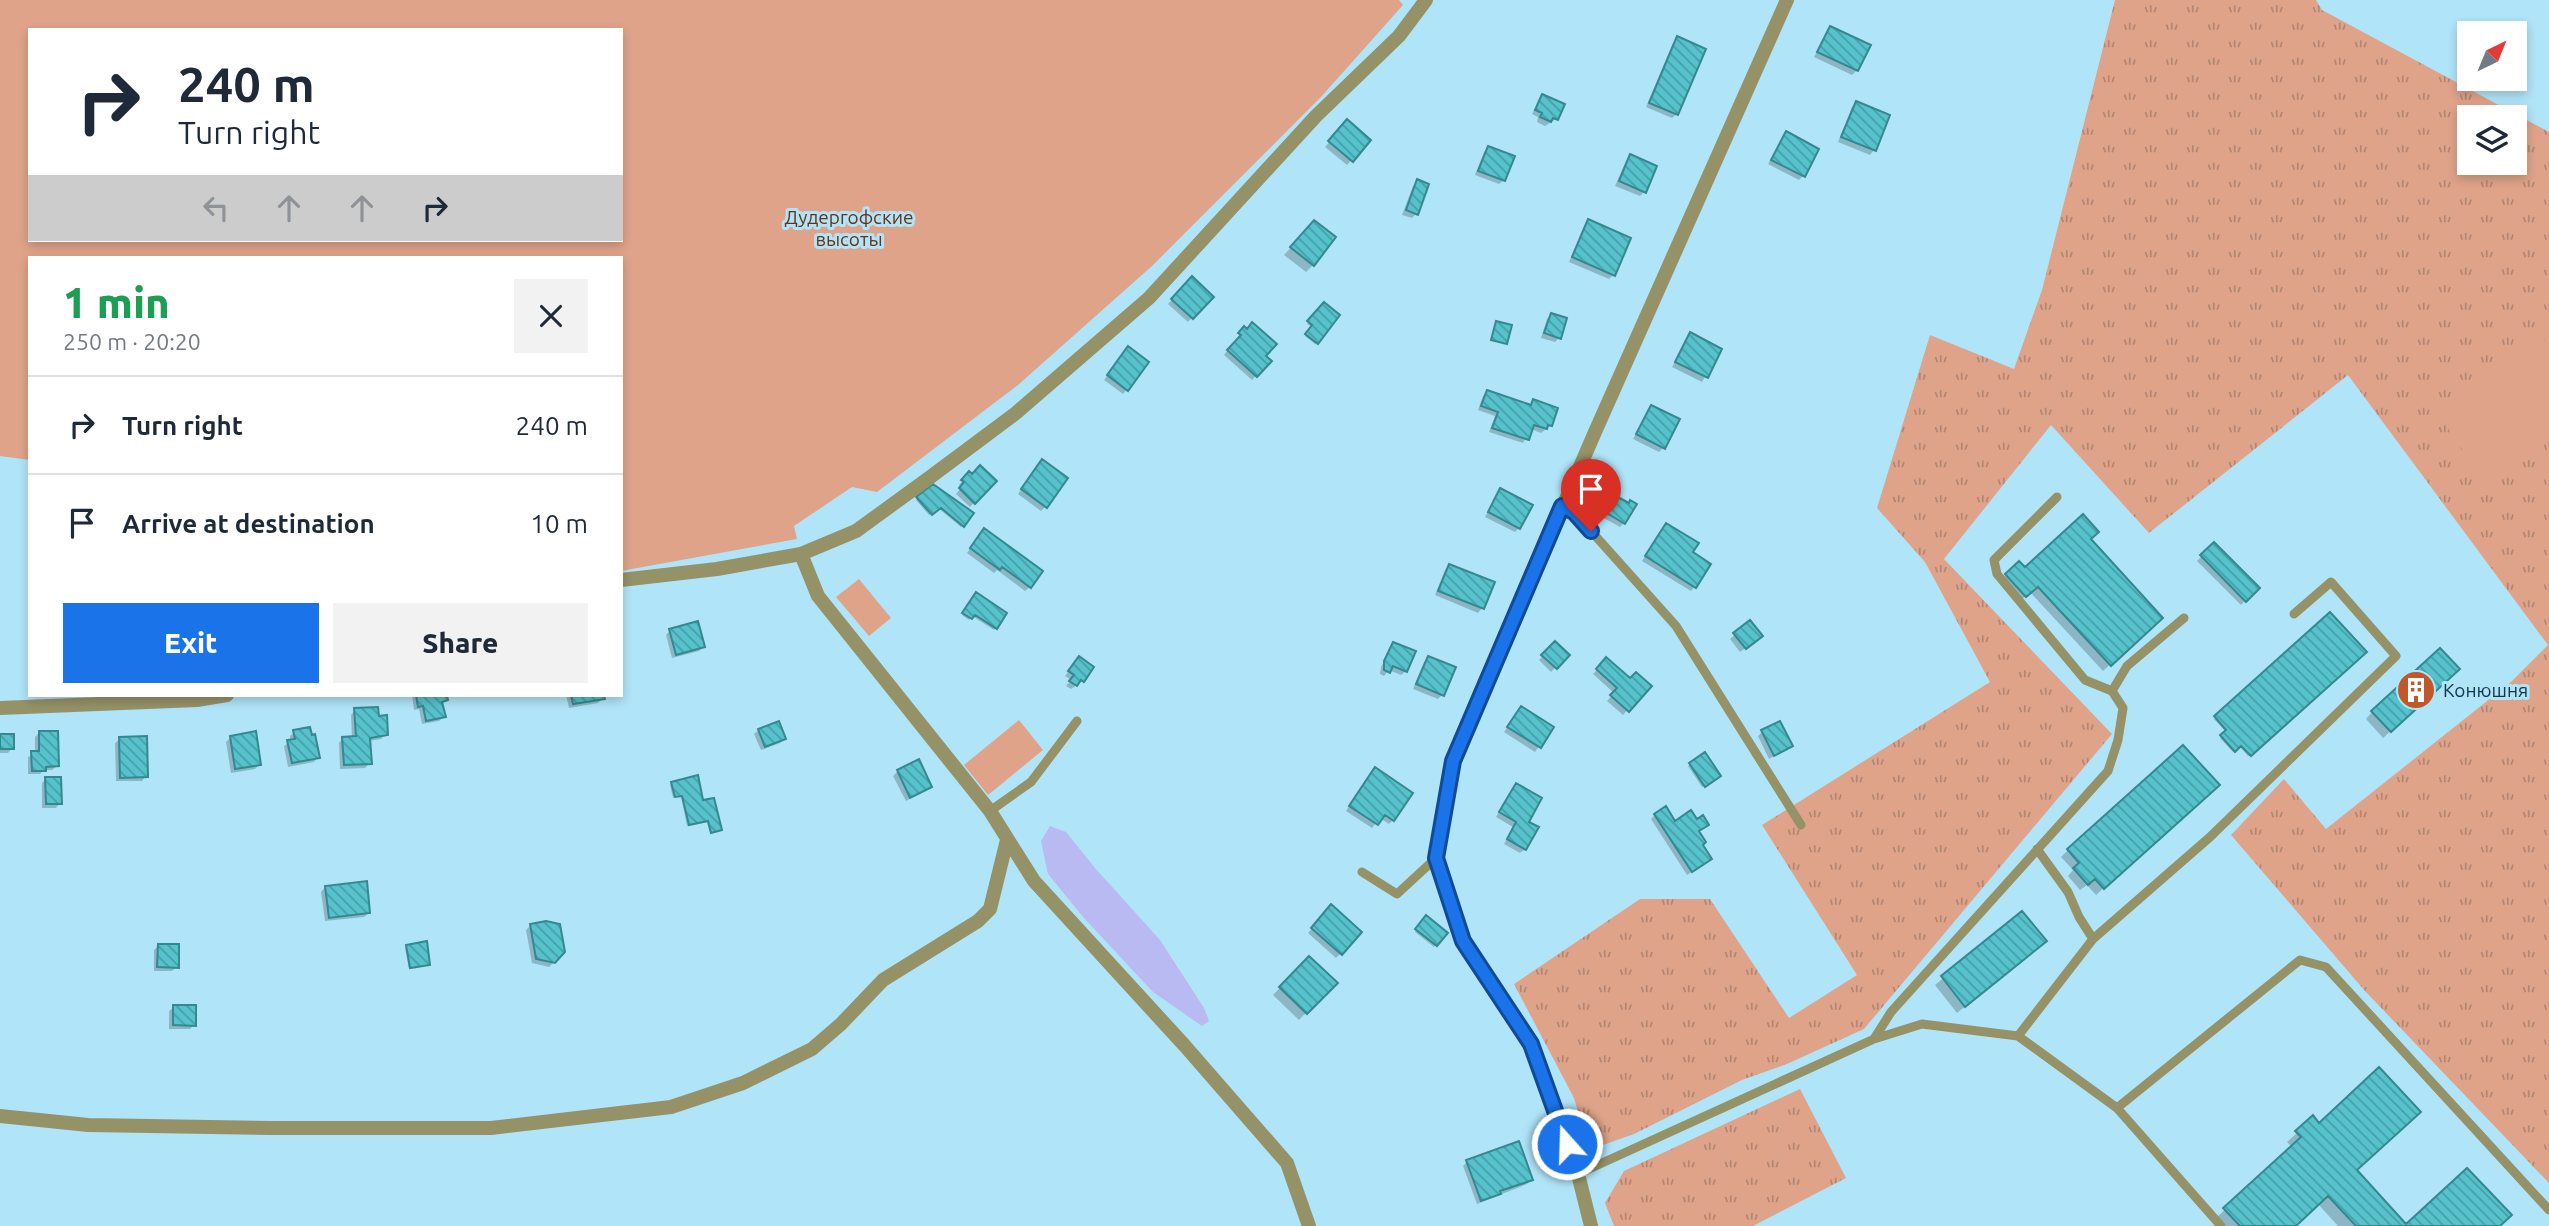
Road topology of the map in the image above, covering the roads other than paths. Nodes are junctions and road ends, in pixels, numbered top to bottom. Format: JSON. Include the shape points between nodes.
{"nodes":[{"id":1,"x":1426,"y":0,"type":"edge"},
{"id":2,"x":1787,"y":0,"type":"edge"},
{"id":3,"x":2057,"y":497,"type":"dead end"},
{"id":4,"x":1562,"y":506,"type":"junction"},
{"id":5,"x":801,"y":554,"type":"junction"},
{"id":6,"x":623,"y":580,"type":"edge"},
{"id":7,"x":2294,"y":614,"type":"dead end"},
{"id":8,"x":2183,"y":618,"type":"dead end"},
{"id":9,"x":2112,"y":691,"type":"junction"},
{"id":10,"x":215,"y":697,"type":"edge"},
{"id":11,"x":0,"y":708,"type":"edge"},
{"id":12,"x":1077,"y":721,"type":"dead end"},
{"id":13,"x":990,"y":811,"type":"junction"},
{"id":14,"x":1801,"y":825,"type":"dead end"},
{"id":15,"x":1007,"y":840,"type":"junction"},
{"id":16,"x":2037,"y":849,"type":"junction"},
{"id":17,"x":1436,"y":858,"type":"junction"},
{"id":18,"x":1362,"y":872,"type":"dead end"},
{"id":19,"x":2093,"y":939,"type":"junction"},
{"id":20,"x":2018,"y":1035,"type":"junction"},
{"id":21,"x":1874,"y":1039,"type":"junction"},
{"id":22,"x":2117,"y":1108,"type":"junction"},
{"id":23,"x":0,"y":1116,"type":"edge"},
{"id":24,"x":1578,"y":1174,"type":"junction"},
{"id":25,"x":2549,"y":1210,"type":"edge"},
{"id":26,"x":1309,"y":1226,"type":"edge"},
{"id":27,"x":1591,"y":1226,"type":"edge"},
{"id":28,"x":2221,"y":1226,"type":"edge"}],
"edges":[{"from":1,"to":5,"type":"street","via":[[1399,36],[1316,116],[1149,298],[1016,412],[929,478],[856,531]]},
{"from":2,"to":4,"type":"street"},
{"from":3,"to":9,"type":"lane","via":[[1994,560],[1997,574],[2085,680]]},
{"from":4,"to":14,"type":"lane","via":[[1574,512],[1676,626]]},
{"from":4,"to":17,"type":"street","via":[[1453,761]]},
{"from":5,"to":6,"type":"street"},
{"from":5,"to":13,"type":"street","via":[[818,596]]},
{"from":7,"to":19,"type":"lane","via":[[2331,582],[2396,656],[2210,837]]},
{"from":8,"to":9,"type":"lane","via":[[2127,666]]},
{"from":9,"to":16,"type":"lane","via":[[2123,708],[2108,771]]},
{"from":10,"to":11,"type":"street"},
{"from":12,"to":13,"type":"lane","via":[[1031,782]]},
{"from":13,"to":15,"type":"street"},
{"from":15,"to":23,"type":"street","via":[[990,909],[978,921],[883,980],[812,1049],[743,1083],[671,1107],[492,1128],[101,1125]]},
{"from":15,"to":26,"type":"street","via":[[1034,881],[1287,1163]]},
{"from":16,"to":19,"type":"lane","via":[[2068,892]]},
{"from":16,"to":21,"type":"lane","via":[[1891,1012]]},
{"from":17,"to":18,"type":"lane","via":[[1397,894]]},
{"from":17,"to":24,"type":"street","via":[[1463,941],[1531,1044]]},
{"from":19,"to":20,"type":"lane"},
{"from":20,"to":21,"type":"lane","via":[[1922,1024]]},
{"from":20,"to":22,"type":"lane"},
{"from":21,"to":24,"type":"lane"},
{"from":22,"to":25,"type":"lane","via":[[2300,960],[2326,967]]},
{"from":22,"to":28,"type":"lane"},
{"from":24,"to":27,"type":"street"}]}
